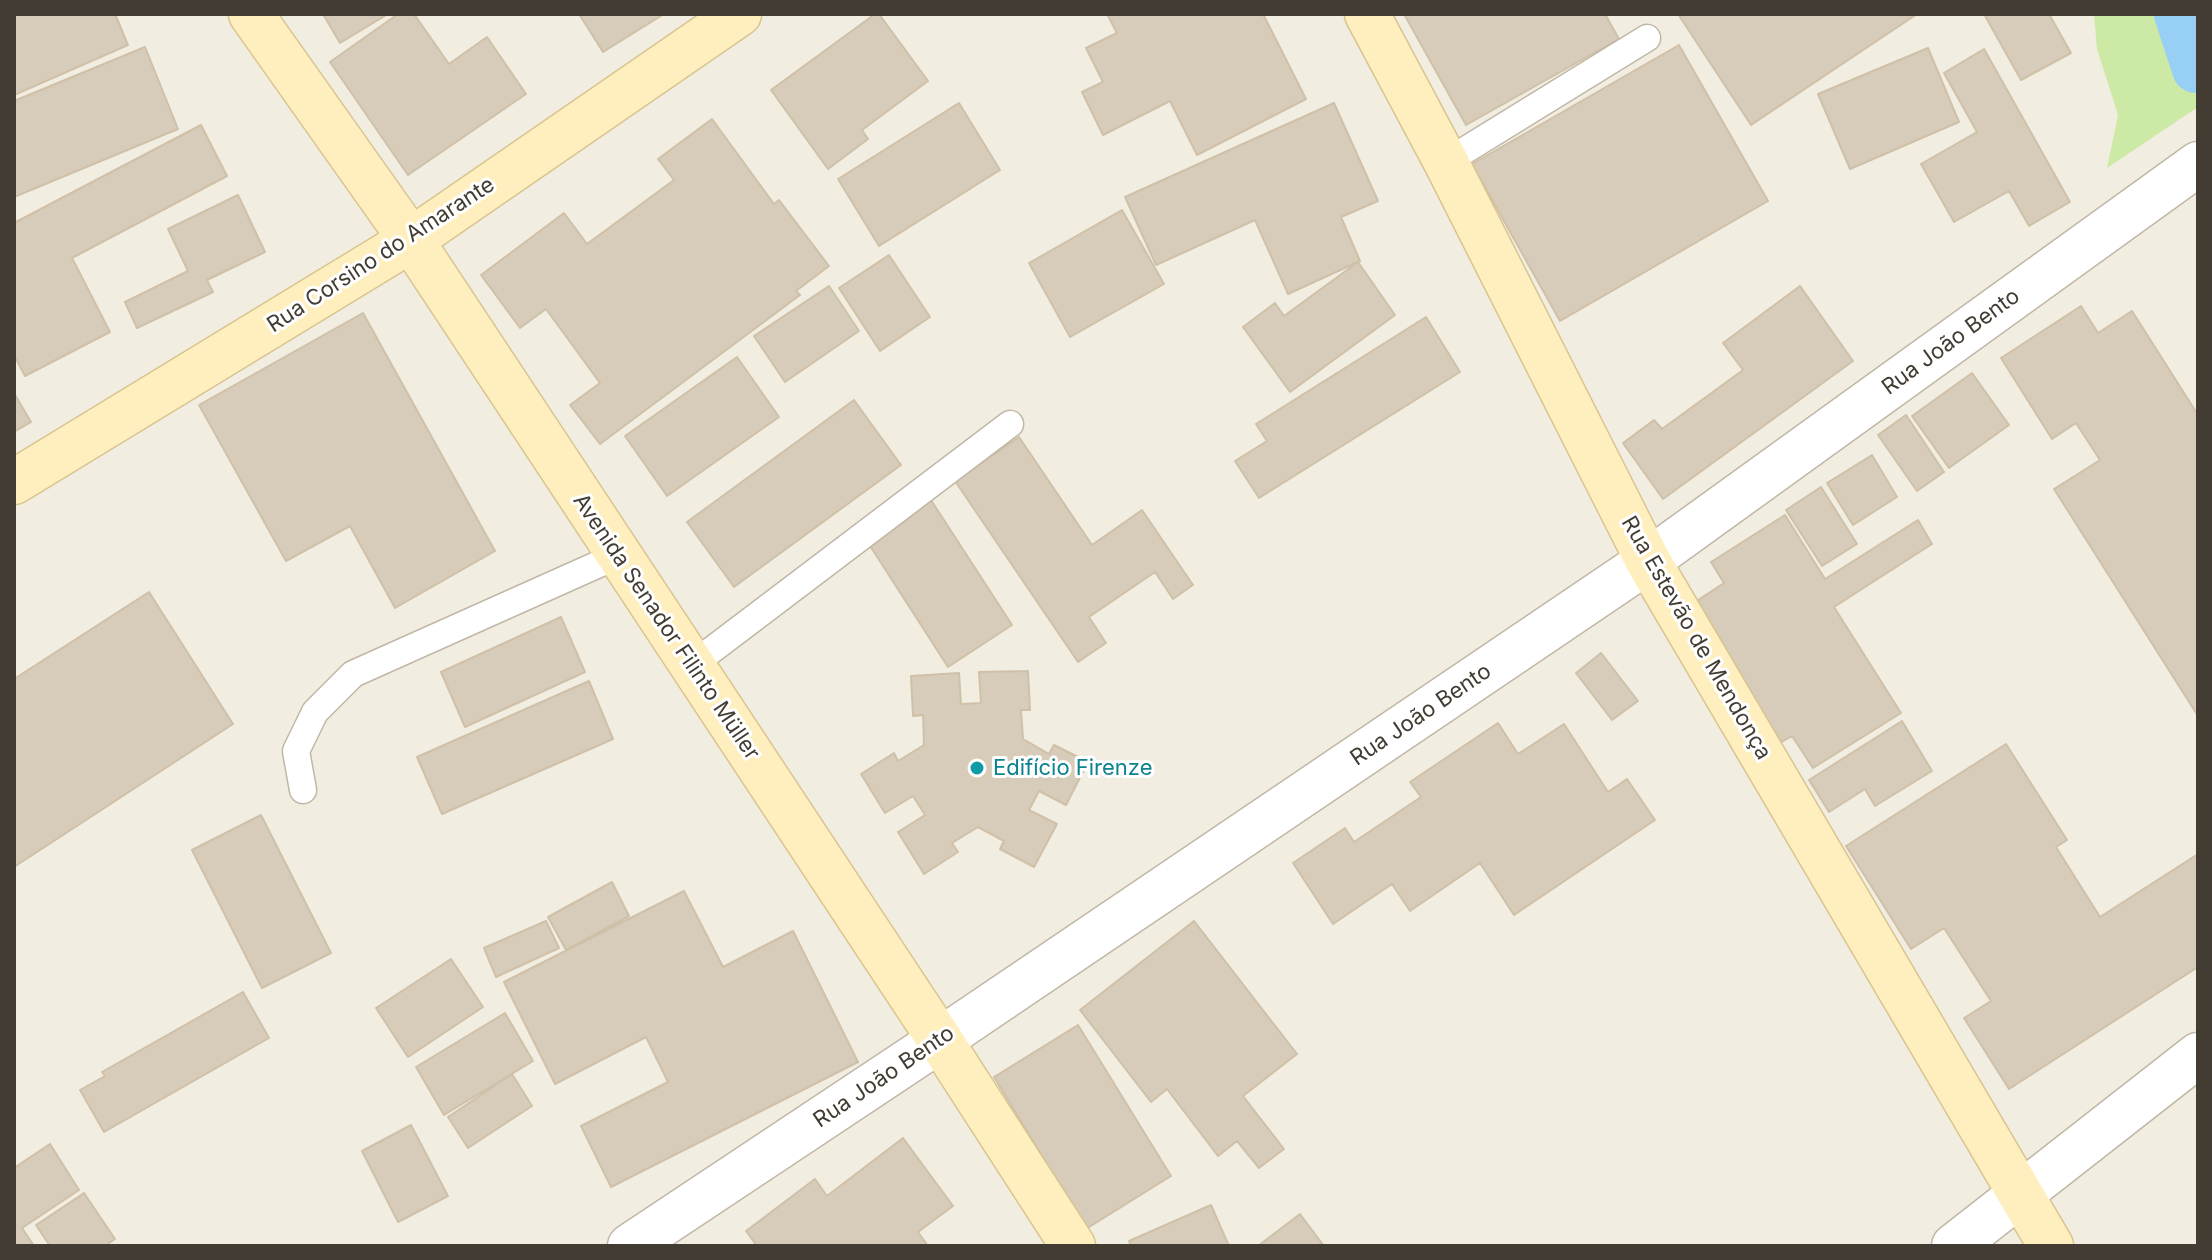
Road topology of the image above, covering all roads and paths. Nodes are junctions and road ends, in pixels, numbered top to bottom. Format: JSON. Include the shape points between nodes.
{"nodes":[{"id":1,"x":251,"y":14,"type":"edge"},
{"id":2,"x":739,"y":14,"type":"edge"},
{"id":3,"x":1367,"y":14,"type":"edge"},
{"id":4,"x":1647,"y":38,"type":"dead end"},
{"id":5,"x":1446,"y":162,"type":"junction"},
{"id":6,"x":2198,"y":164,"type":"edge"},
{"id":7,"x":411,"y":240,"type":"junction"},
{"id":8,"x":1010,"y":424,"type":"dead end"},
{"id":9,"x":14,"y":482,"type":"edge"},
{"id":10,"x":619,"y":555,"type":"junction"},
{"id":11,"x":1648,"y":561,"type":"junction"},
{"id":12,"x":692,"y":665,"type":"junction"},
{"id":13,"x":303,"y":790,"type":"dead end"},
{"id":14,"x":940,"y":1040,"type":"junction"},
{"id":15,"x":2198,"y":1055,"type":"edge"},
{"id":16,"x":2020,"y":1193,"type":"junction"},
{"id":17,"x":630,"y":1246,"type":"edge"},
{"id":18,"x":1073,"y":1246,"type":"edge"},
{"id":19,"x":1954,"y":1246,"type":"edge"},
{"id":20,"x":2051,"y":1246,"type":"edge"}],
"edges":[{"from":1,"to":7,"type":"street","name":"Avenida Senador Filinto Müller"},
{"from":2,"to":7,"type":"street","name":"Rua Corsino do Amarante"},
{"from":3,"to":5,"type":"street","name":"Rua Estevão de Mendonça"},
{"from":4,"to":5,"type":"lane"},
{"from":5,"to":11,"type":"street","name":"Rua Estevão de Mendonça"},
{"from":6,"to":11,"type":"street","name":"Rua João Bento"},
{"from":7,"to":9,"type":"street","name":"Rua Corsino do Amarante"},
{"from":7,"to":10,"type":"street","name":"Avenida Senador Filinto Müller"},
{"from":8,"to":12,"type":"lane"},
{"from":10,"to":12,"type":"street","name":"Avenida Senador Filinto Müller"},
{"from":10,"to":13,"type":"lane","via":[[353,674],[315,712],[296,751]]},
{"from":11,"to":14,"type":"street","name":"Rua João Bento"},
{"from":11,"to":16,"type":"street","name":"Rua Estevão de Mendonça"},
{"from":12,"to":14,"type":"street","name":"Avenida Senador Filinto Müller"},
{"from":14,"to":17,"type":"street","name":"Rua João Bento"},
{"from":14,"to":18,"type":"street","name":"Avenida Senador Filinto Müller"},
{"from":15,"to":16,"type":"street"},
{"from":16,"to":19,"type":"street"},
{"from":16,"to":20,"type":"street","name":"Rua Estevão de Mendonça"}]}
